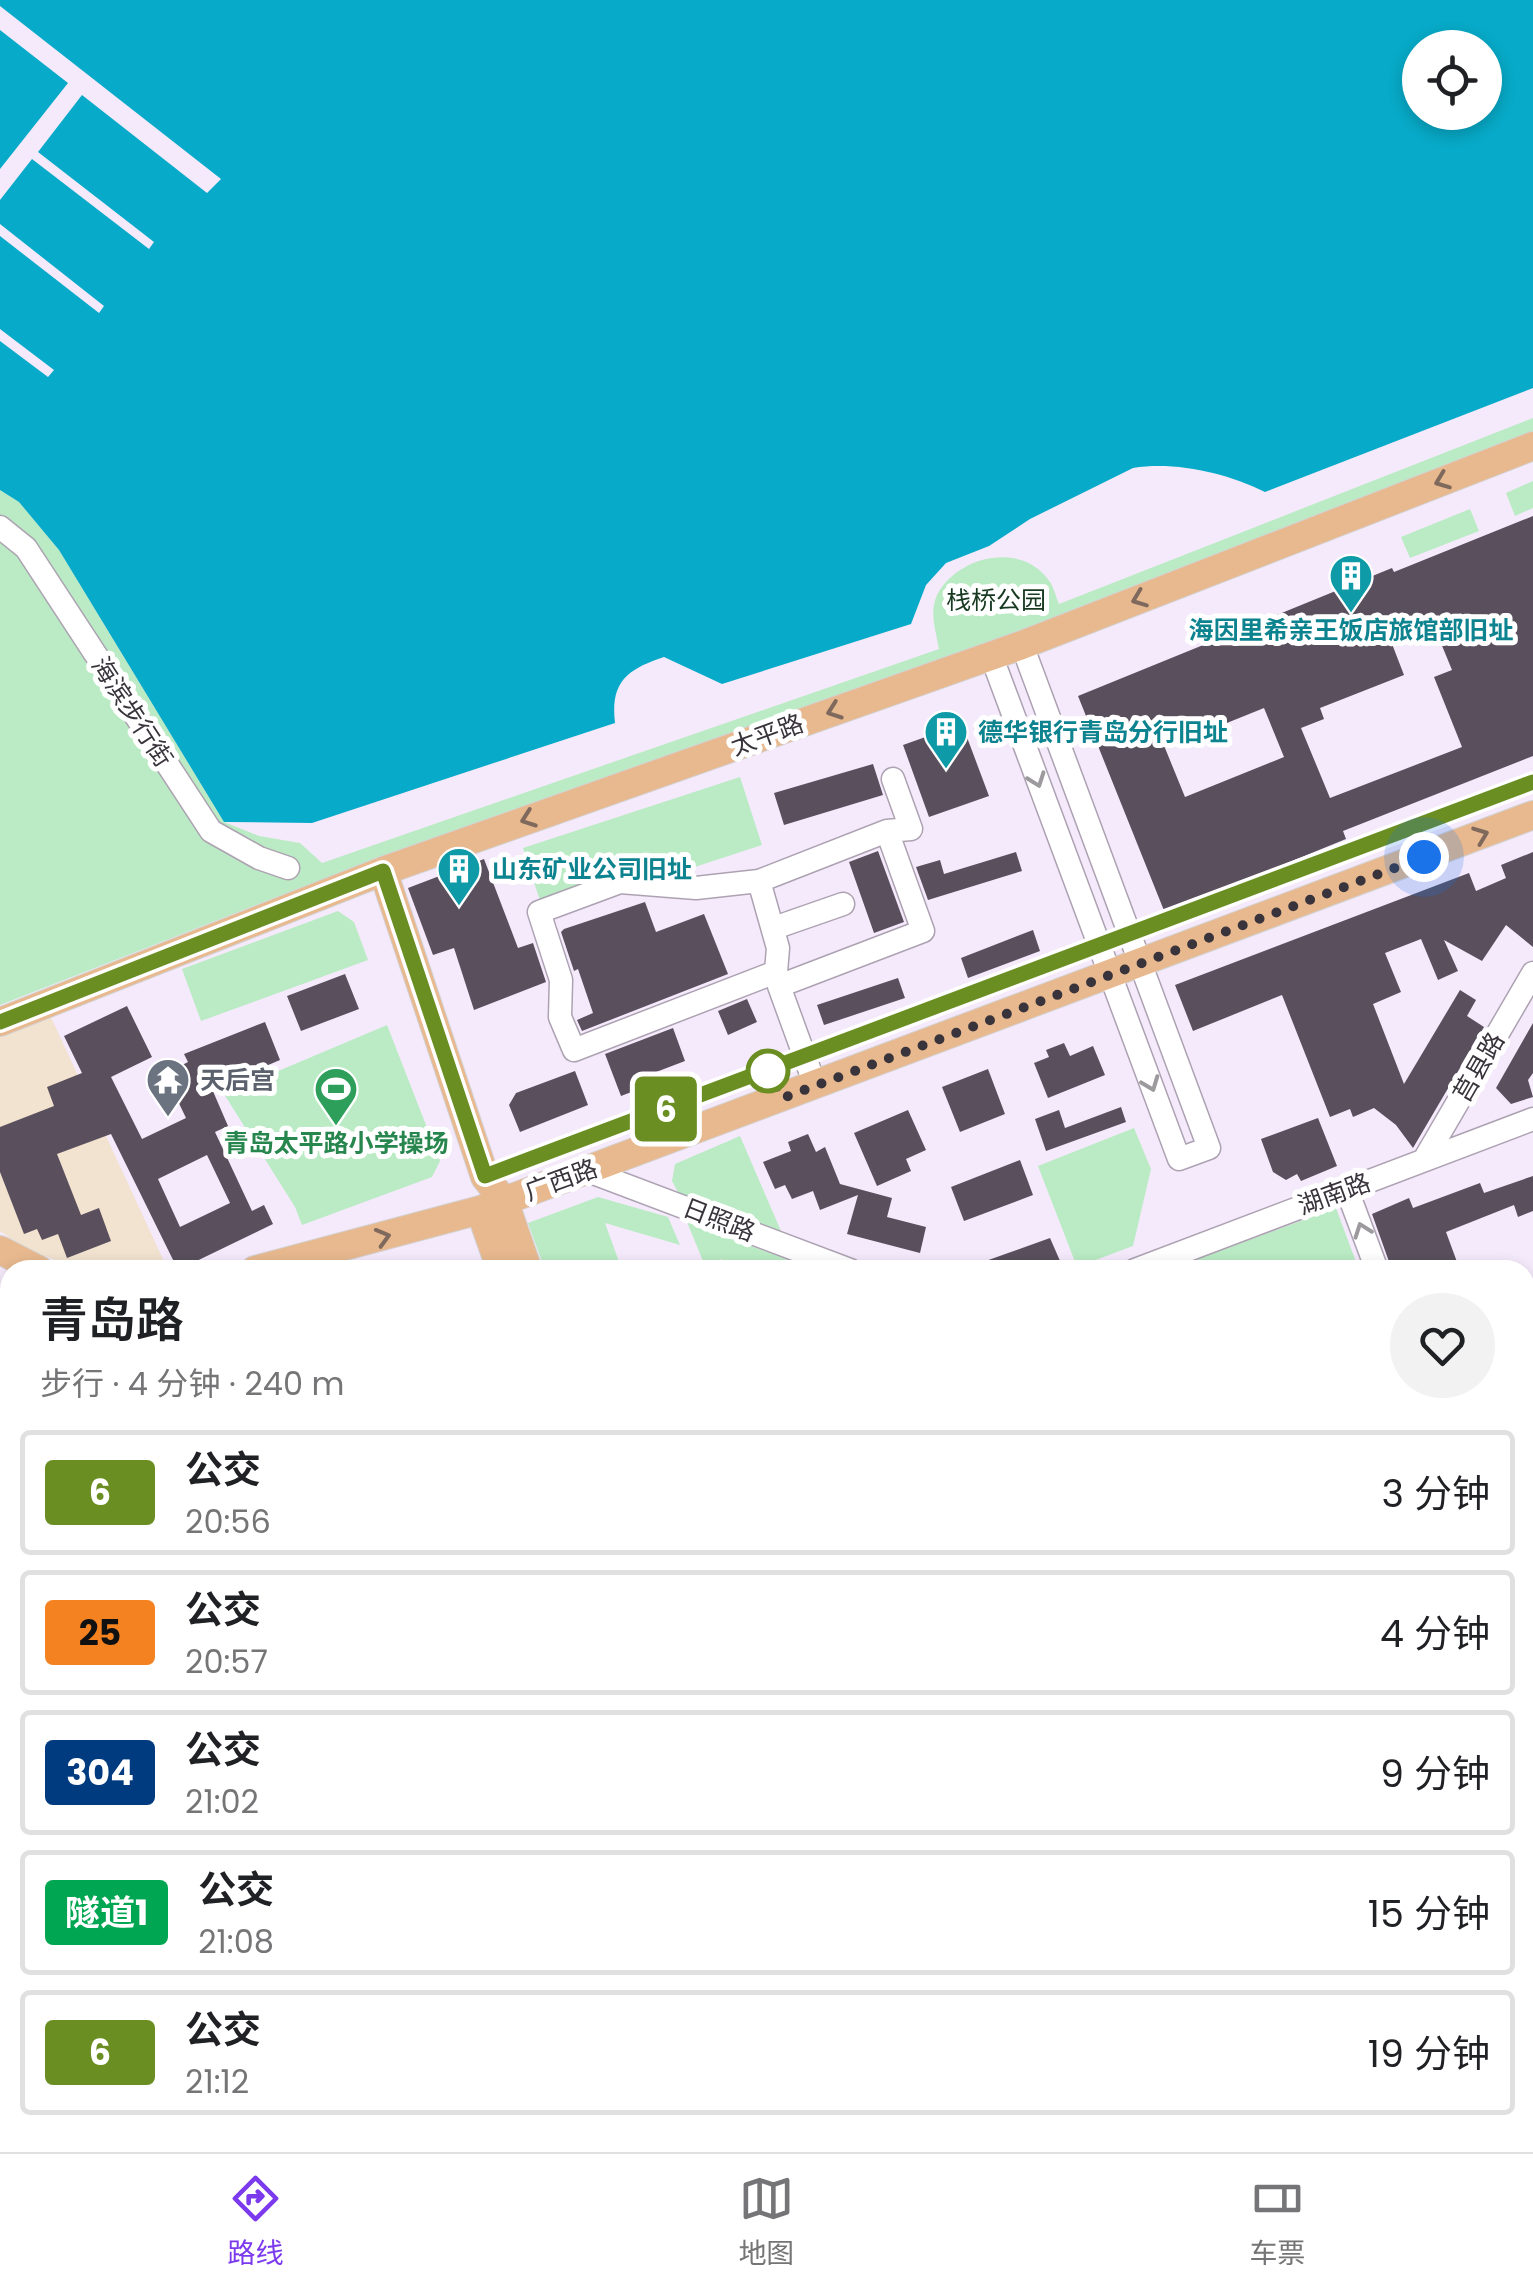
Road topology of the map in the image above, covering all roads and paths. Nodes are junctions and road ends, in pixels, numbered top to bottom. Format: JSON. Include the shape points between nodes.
{"nodes":[{"id":1,"x":1533,"y":446,"type":"edge"},
{"id":2,"x":0,"y":527,"type":"edge"},
{"id":3,"x":1022,"y":645,"type":"junction"},
{"id":4,"x":991,"y":656,"type":"junction"},
{"id":5,"x":1043,"y":702,"type":"junction"},
{"id":6,"x":1013,"y":714,"type":"junction"},
{"id":7,"x":893,"y":779,"type":"dead end"},
{"id":8,"x":1533,"y":815,"type":"edge"},
{"id":9,"x":887,"y":831,"type":"junction"},
{"id":10,"x":288,"y":868,"type":"dead end"},
{"id":11,"x":383,"y":871,"type":"junction"},
{"id":12,"x":759,"y":880,"type":"junction"},
{"id":13,"x":1114,"y":893,"type":"junction"},
{"id":14,"x":842,"y":904,"type":"dead end"},
{"id":15,"x":1083,"y":905,"type":"junction"},
{"id":16,"x":774,"y":928,"type":"junction"},
{"id":17,"x":1141,"y":964,"type":"junction"},
{"id":18,"x":1533,"y":973,"type":"edge"},
{"id":19,"x":1109,"y":976,"type":"junction"},
{"id":20,"x":778,"y":979,"type":"junction"},
{"id":21,"x":0,"y":1022,"type":"edge"},
{"id":22,"x":815,"y":1085,"type":"junction"},
{"id":23,"x":1533,"y":1119,"type":"edge"},
{"id":24,"x":1424,"y":1160,"type":"junction"},
{"id":25,"x":588,"y":1171,"type":"junction"},
{"id":26,"x":1347,"y":1190,"type":"junction"},
{"id":27,"x":492,"y":1206,"type":"junction"},
{"id":28,"x":292,"y":1260,"type":"edge"},
{"id":29,"x":500,"y":1260,"type":"edge"},
{"id":30,"x":522,"y":1260,"type":"edge"},
{"id":31,"x":824,"y":1260,"type":"edge"},
{"id":32,"x":1162,"y":1260,"type":"edge"},
{"id":33,"x":1373,"y":1260,"type":"edge"}],
"edges":[{"from":1,"to":3,"type":"main road","name":"太平路","one_way":true},
{"from":2,"to":10,"type":"street","name":"海滨步行街","via":[[26,548],[210,830]]},
{"from":3,"to":4,"type":"main road","name":"太平路"},
{"from":3,"to":5,"type":"street"},
{"from":4,"to":6,"type":"street"},
{"from":4,"to":11,"type":"main road","name":"太平路","one_way":true},
{"from":5,"to":6,"type":"street"},
{"from":5,"to":13,"type":"street"},
{"from":6,"to":15,"type":"street","one_way":true},
{"from":7,"to":9,"type":"street","via":[[910,829]]},
{"from":17,"to":8,"type":"main road","name":"广西路","one_way":true},
{"from":9,"to":12,"type":"street"},
{"from":9,"to":20,"type":"street","via":[[923,931]]},
{"from":11,"to":21,"type":"main road","name":"太平路"},
{"from":11,"to":27,"type":"main road"},
{"from":12,"to":16,"type":"street"},
{"from":12,"to":20,"type":"street","via":[[696,888],[620,882],[538,912],[562,980],[560,1017],[574,1050]]},
{"from":13,"to":15,"type":"street"},
{"from":13,"to":17,"type":"street"},
{"from":14,"to":16,"type":"street"},
{"from":15,"to":19,"type":"street"},
{"from":16,"to":20,"type":"street"},
{"from":17,"to":19,"type":"main road","name":"广西路"},
{"from":19,"to":17,"type":"street","one_way":true,"via":[[1179,1159],[1209,1148]]},
{"from":18,"to":24,"type":"street","name":"莒县路"},
{"from":19,"to":22,"type":"main road","name":"广西路"},
{"from":20,"to":22,"type":"street"},
{"from":22,"to":25,"type":"main road","name":"广西路"},
{"from":23,"to":24,"type":"street","name":"湖南路"},
{"from":24,"to":26,"type":"street","name":"湖南路"},
{"from":25,"to":27,"type":"main road","name":"广西路"},
{"from":25,"to":31,"type":"street","name":"日照路"},
{"from":26,"to":32,"type":"street","name":"湖南路"},
{"from":33,"to":26,"type":"street","one_way":true},
{"from":28,"to":27,"type":"main road","name":"广西路","one_way":true},
{"from":27,"to":29,"type":"main road"},
{"from":27,"to":30,"type":"main road"}]}
